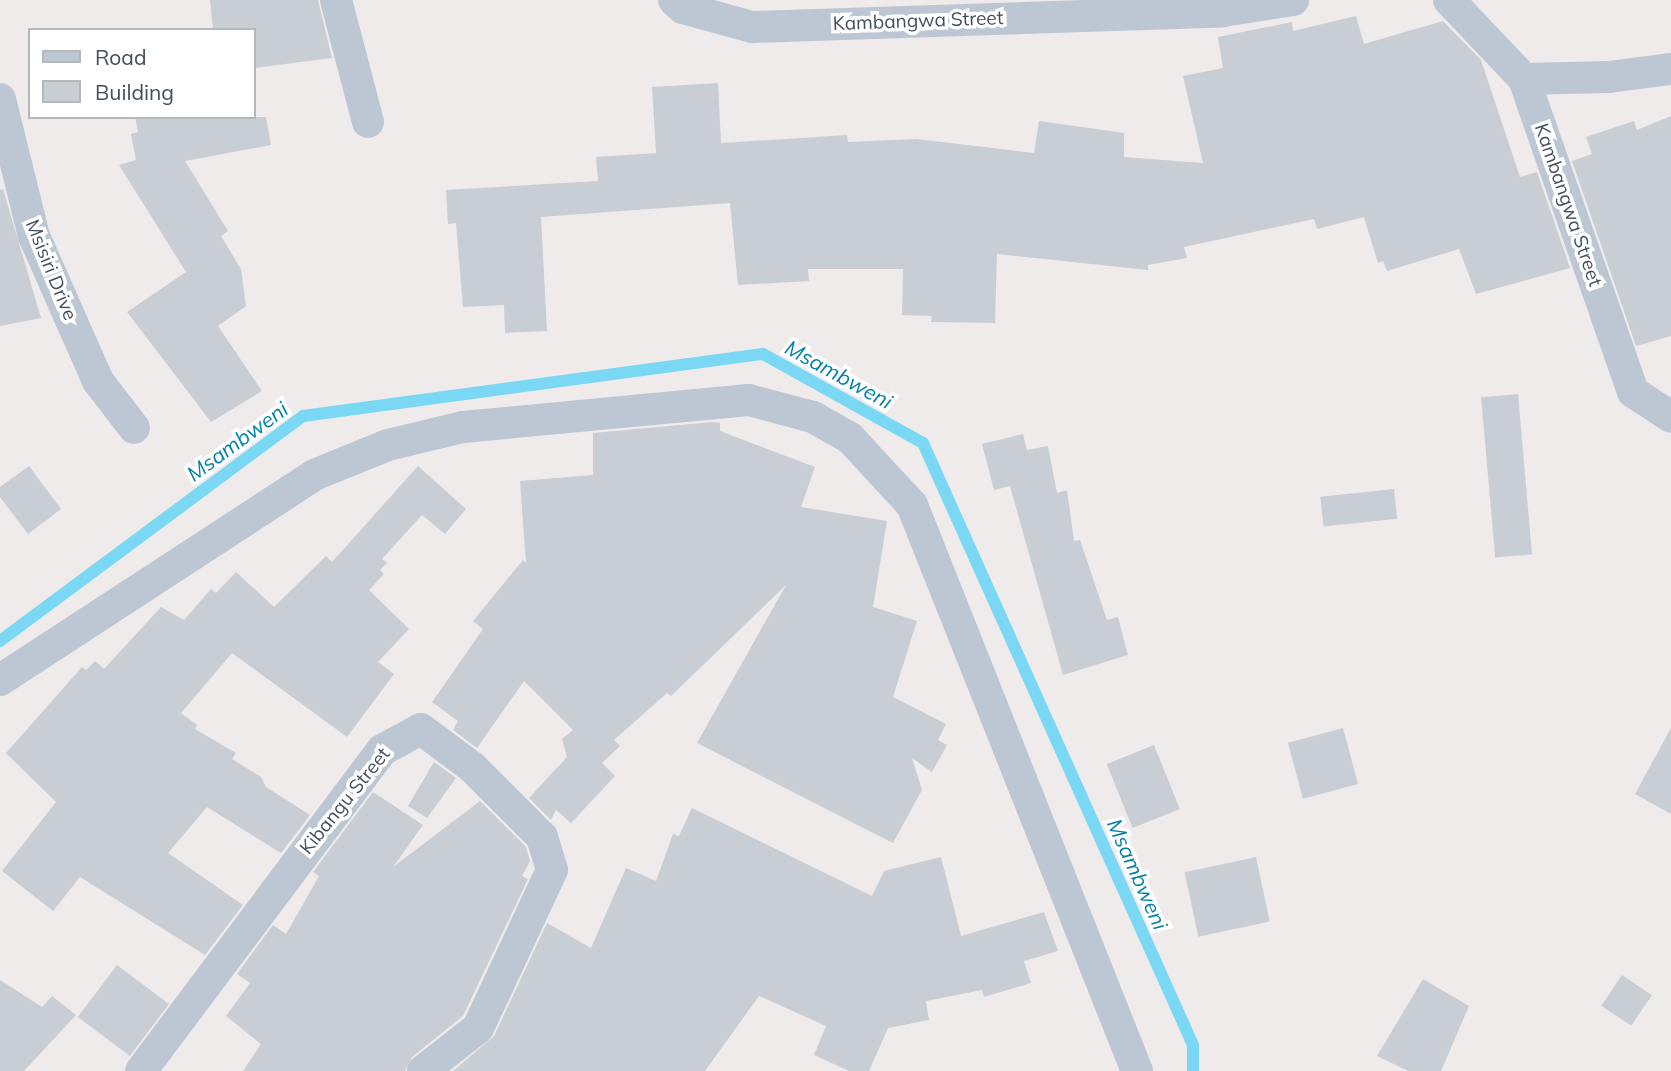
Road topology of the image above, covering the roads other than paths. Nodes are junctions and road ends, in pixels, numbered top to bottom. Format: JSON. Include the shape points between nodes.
{"nodes":[{"id":1,"x":336,"y":0,"type":"edge"},
{"id":2,"x":674,"y":0,"type":"edge"},
{"id":3,"x":1293,"y":0,"type":"edge"},
{"id":4,"x":1449,"y":0,"type":"edge"},
{"id":5,"x":1671,"y":69,"type":"edge"},
{"id":6,"x":1524,"y":79,"type":"junction"},
{"id":7,"x":0,"y":99,"type":"edge"},
{"id":8,"x":368,"y":122,"type":"dead end"},
{"id":9,"x":1671,"y":417,"type":"edge"},
{"id":10,"x":134,"y":428,"type":"dead end"},
{"id":11,"x":0,"y":680,"type":"edge"},
{"id":12,"x":141,"y":1071,"type":"edge"},
{"id":13,"x":423,"y":1071,"type":"edge"},
{"id":14,"x":1137,"y":1071,"type":"edge"}],
"edges":[{"from":1,"to":8,"type":"street"},
{"from":2,"to":3,"type":"street","name":"Kambangwa Street","via":[[683,8],[752,27],[1223,11]]},
{"from":4,"to":6,"type":"street","name":"Kambangwa Street"},
{"from":5,"to":6,"type":"street","via":[[1609,77]]},
{"from":6,"to":9,"type":"street","name":"Kambangwa Street","via":[[1633,392]]},
{"from":7,"to":10,"type":"street","name":"Msisiri Drive","via":[[34,236],[98,381]]},
{"from":11,"to":14,"type":"street","via":[[314,475],[387,445],[463,427],[748,400],[813,417],[850,438],[912,505]]},
{"from":12,"to":13,"type":"street","name":"Kibangu Street","via":[[382,750],[421,729],[472,767],[542,837],[552,870],[478,1028]]}]}
